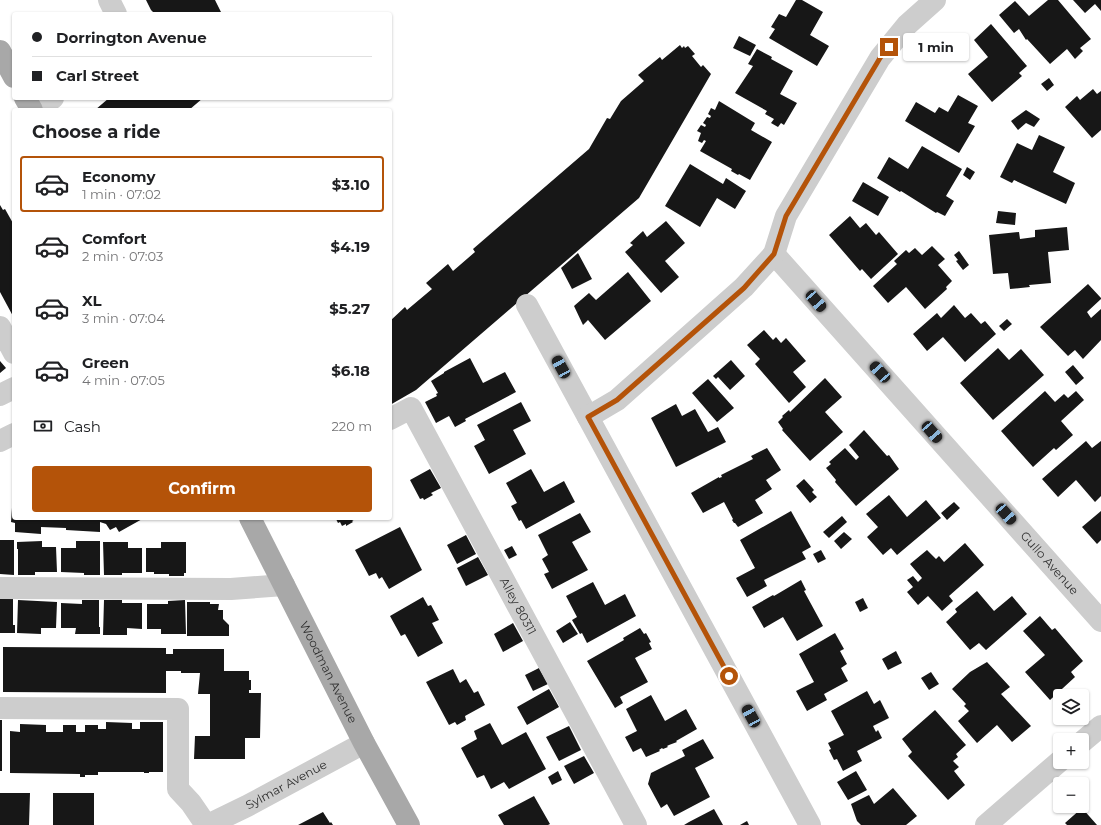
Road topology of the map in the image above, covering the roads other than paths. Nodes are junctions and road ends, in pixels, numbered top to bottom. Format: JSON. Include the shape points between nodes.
{"nodes":[{"id":1,"x":109,"y":0,"type":"edge"},
{"id":2,"x":935,"y":0,"type":"edge"},
{"id":3,"x":115,"y":12,"type":"edge"},
{"id":4,"x":0,"y":51,"type":"edge"},
{"id":5,"x":12,"y":73,"type":"edge"},
{"id":6,"x":50,"y":100,"type":"edge"},
{"id":7,"x":40,"y":108,"type":"edge"},
{"id":8,"x":774,"y":254,"type":"junction"},
{"id":9,"x":527,"y":305,"type":"dead end"},
{"id":10,"x":0,"y":327,"type":"edge"},
{"id":11,"x":12,"y":349,"type":"edge"},
{"id":12,"x":588,"y":417,"type":"junction"},
{"id":13,"x":392,"y":418,"type":"edge"},
{"id":14,"x":12,"y":435,"type":"edge"},
{"id":15,"x":0,"y":441,"type":"edge"},
{"id":16,"x":251,"y":520,"type":"edge"},
{"id":17,"x":284,"y":585,"type":"junction"},
{"id":18,"x":0,"y":588,"type":"edge"},
{"id":19,"x":1101,"y":621,"type":"edge"},
{"id":20,"x":0,"y":708,"type":"edge"},
{"id":21,"x":1101,"y":726,"type":"edge"},
{"id":22,"x":1089,"y":736,"type":"edge"},
{"id":23,"x":364,"y":743,"type":"junction"},
{"id":24,"x":1053,"y":767,"type":"edge"},
{"id":25,"x":207,"y":825,"type":"edge"},
{"id":26,"x":409,"y":825,"type":"edge"},
{"id":27,"x":636,"y":825,"type":"edge"},
{"id":28,"x":810,"y":825,"type":"edge"},
{"id":29,"x":986,"y":825,"type":"edge"}],
"edges":[{"from":1,"to":3,"type":"street"},
{"from":2,"to":8,"type":"street","via":[[907,24],[880,58],[786,216]]},
{"from":4,"to":5,"type":"main road"},
{"from":6,"to":7,"type":"street"},
{"from":8,"to":12,"type":"street","via":[[744,288],[617,400]]},
{"from":8,"to":19,"type":"street","name":"Gullo Avenue"},
{"from":9,"to":12,"type":"street"},
{"from":10,"to":11,"type":"street"},
{"from":12,"to":28,"type":"street"},
{"from":13,"to":27,"type":"street","name":"Alley 80311","via":[[411,408]]},
{"from":14,"to":15,"type":"street"},
{"from":16,"to":17,"type":"main road","name":"Woodman Avenue"},
{"from":17,"to":18,"type":"street","via":[[231,589]]},
{"from":17,"to":23,"type":"main road","name":"Woodman Avenue"},
{"from":20,"to":25,"type":"street","via":[[178,709],[178,790]]},
{"from":21,"to":22,"type":"street"},
{"from":23,"to":25,"type":"street","name":"Sylmar Avenue","via":[[248,806]]},
{"from":23,"to":26,"type":"main road","name":"Woodman Avenue"},
{"from":24,"to":29,"type":"street"}]}
